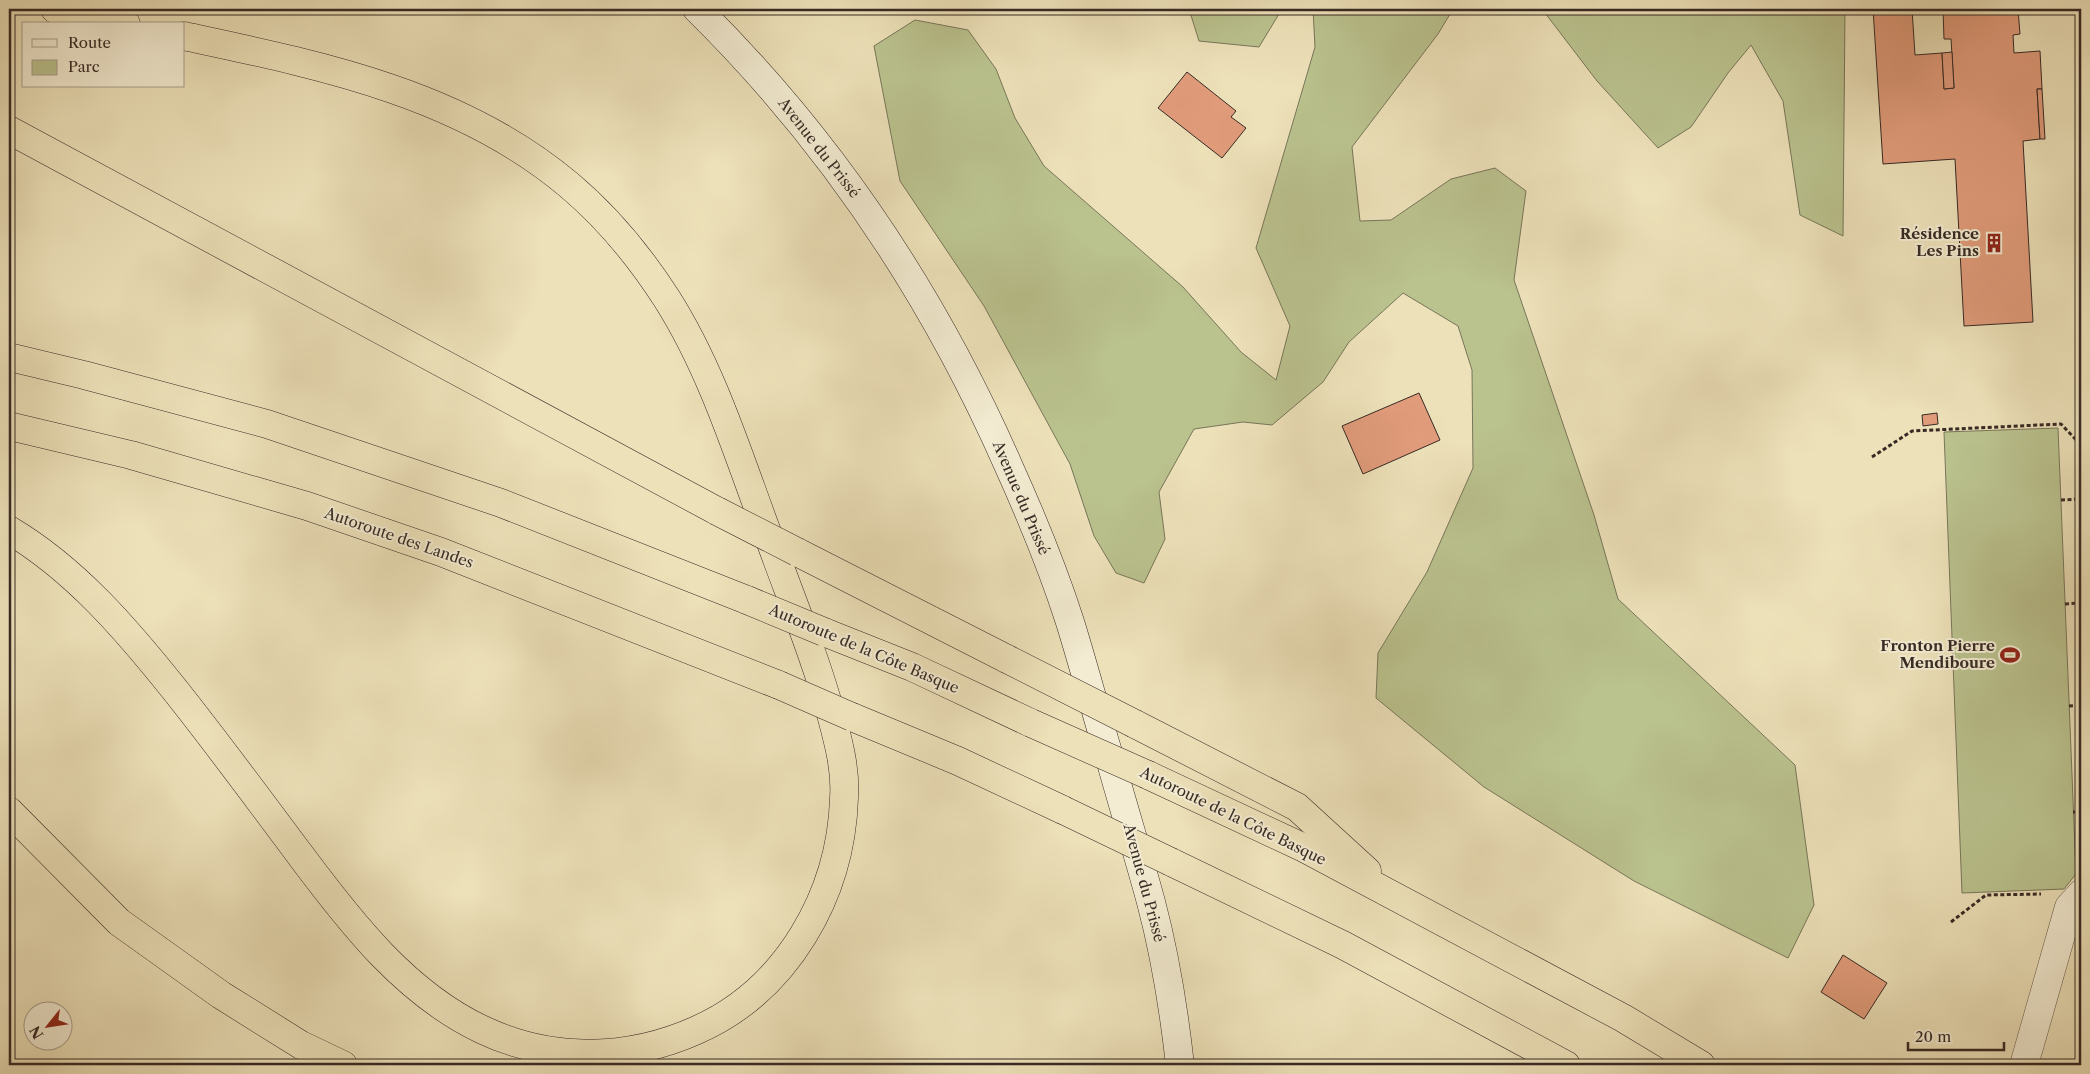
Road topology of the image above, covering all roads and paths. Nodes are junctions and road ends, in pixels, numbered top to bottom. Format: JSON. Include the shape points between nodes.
{"nodes":[{"id":1,"x":55,"y":9,"type":"edge"},
{"id":2,"x":697,"y":9,"type":"edge"},
{"id":3,"x":117,"y":22,"type":"edge"},
{"id":4,"x":185,"y":36,"type":"edge"},
{"id":5,"x":9,"y":130,"type":"edge"},
{"id":6,"x":9,"y":358,"type":"edge"},
{"id":7,"x":9,"y":426,"type":"edge"},
{"id":8,"x":2081,"y":445,"type":"edge"},
{"id":9,"x":1872,"y":457,"type":"dead end"},
{"id":10,"x":2081,"y":499,"type":"edge"},
{"id":11,"x":2061,"y":500,"type":"dead end"},
{"id":12,"x":9,"y":530,"type":"edge"},
{"id":13,"x":2081,"y":603,"type":"edge"},
{"id":14,"x":2065,"y":604,"type":"dead end"},
{"id":15,"x":2081,"y":705,"type":"edge"},
{"id":16,"x":2069,"y":706,"type":"dead end"},
{"id":17,"x":9,"y":811,"type":"edge"},
{"id":18,"x":2073,"y":812,"type":"dead end"},
{"id":19,"x":2081,"y":812,"type":"edge"},
{"id":20,"x":2046,"y":894,"type":"dead end"},
{"id":21,"x":2081,"y":894,"type":"edge"},
{"id":22,"x":1395,"y":898,"type":"junction"},
{"id":23,"x":1951,"y":922,"type":"dead end"},
{"id":24,"x":343,"y":1065,"type":"edge"},
{"id":25,"x":1180,"y":1065,"type":"edge"},
{"id":26,"x":1566,"y":1065,"type":"edge"},
{"id":27,"x":1701,"y":1065,"type":"edge"},
{"id":28,"x":2024,"y":1065,"type":"edge"}],
"edges":[{"from":1,"to":3,"type":"highway"},
{"from":2,"to":25,"type":"main road","name":"Avenue du Prissé","via":[[782,99],[888,240],[923,296],[986,415],[1027,506],[1070,621],[1151,903]]},
{"from":4,"to":12,"type":"highway","via":[[373,82],[462,116],[499,135],[571,186],[633,251],[668,301],[716,397],[823,682],[845,790],[843,826],[826,890],[815,917],[779,968],[756,992],[710,1024],[662,1043],[631,1051],[568,1053],[540,1050],[483,1030],[456,1016],[426,994],[368,941],[203,725],[120,623],[52,560]]},
{"from":5,"to":22,"type":"highway","bridge":true,"via":[[717,511],[1297,806]]},
{"from":6,"to":22,"type":"highway","name":"Autoroute de la Côte Basque","bridge":true,"via":[[267,424],[501,503],[912,667],[1302,847]]},
{"from":7,"to":26,"type":"highway","name":"Autoroute des Landes","bridge":true,"via":[[132,455],[325,512],[441,552],[778,685],[958,761],[1343,944]]},
{"from":8,"to":9,"type":"path","via":[[2061,424],[1912,431]]},
{"from":10,"to":11,"type":"path"},
{"from":13,"to":14,"type":"path"},
{"from":15,"to":16,"type":"path"},
{"from":17,"to":24,"type":"highway","via":[[119,922],[221,995],[300,1045]]},
{"from":18,"to":19,"type":"path"},
{"from":20,"to":23,"type":"path","via":[[1986,896]]},
{"from":21,"to":28,"type":"main road","via":[[2069,906]]},
{"from":22,"to":27,"type":"highway","name":"Autoroute de la Côte Basque","via":[[1624,1018]]}]}
